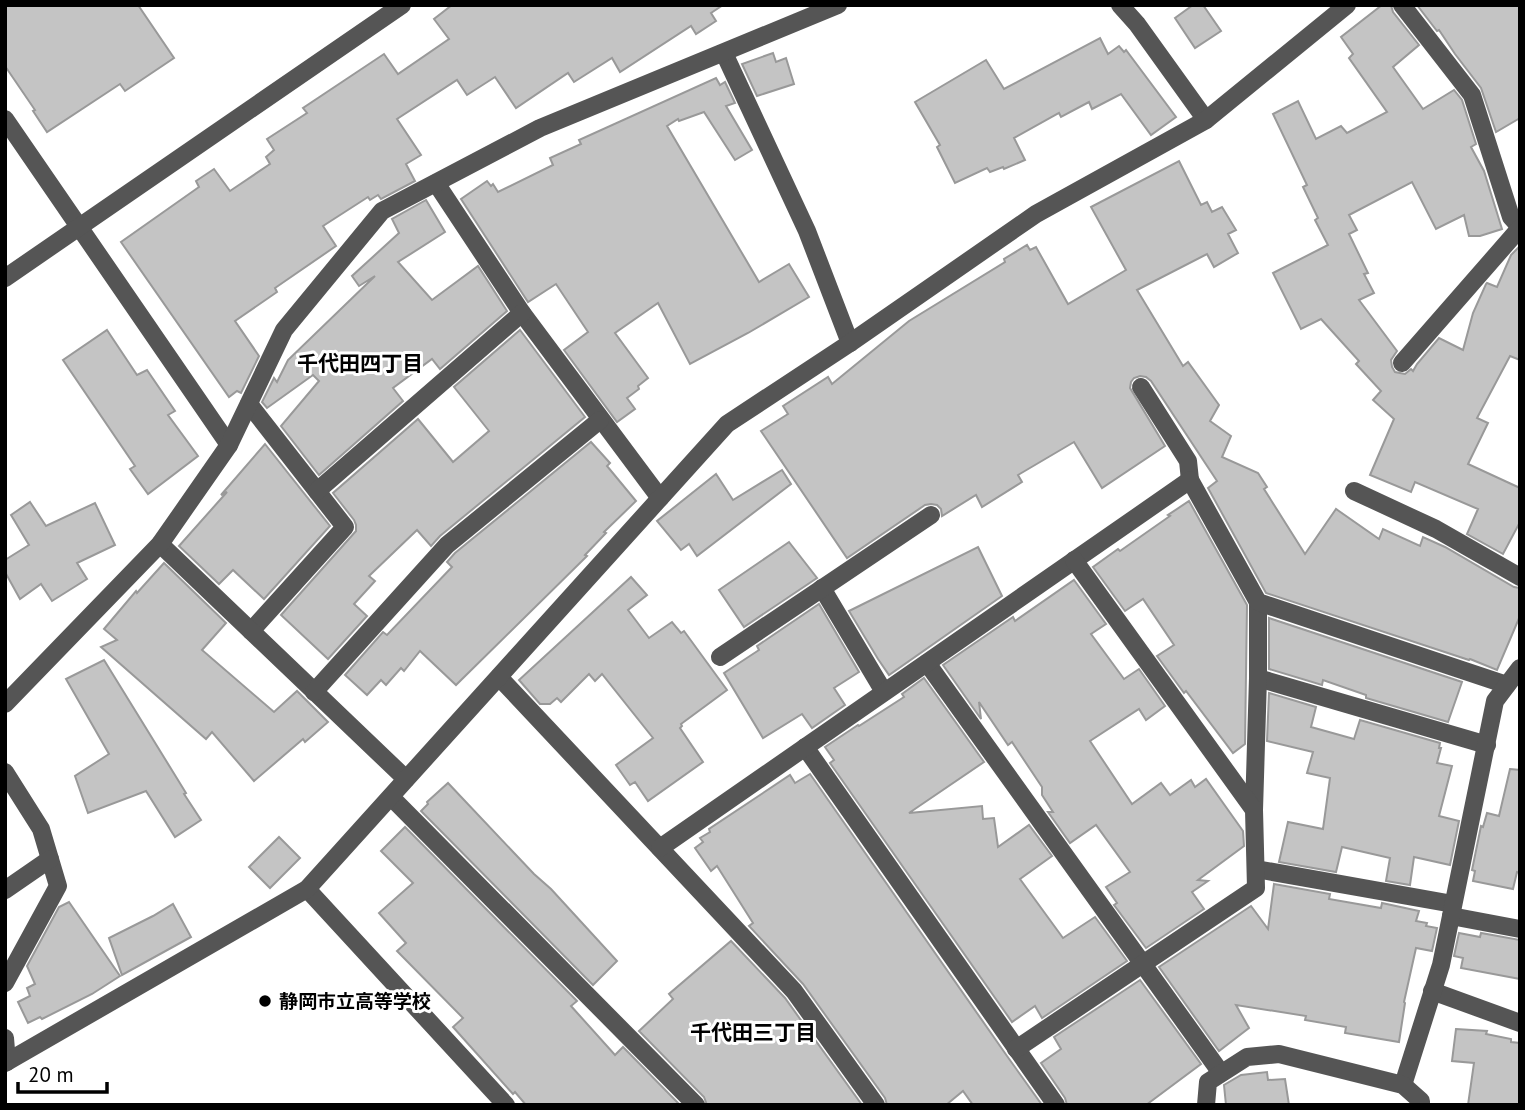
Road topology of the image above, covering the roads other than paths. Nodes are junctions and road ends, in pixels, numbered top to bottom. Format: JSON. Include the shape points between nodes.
{"nodes":[{"id":1,"x":402,"y":5,"type":"edge"},
{"id":2,"x":838,"y":5,"type":"edge"},
{"id":3,"x":1120,"y":5,"type":"edge"},
{"id":4,"x":1347,"y":5,"type":"edge"},
{"id":5,"x":1402,"y":5,"type":"edge"},
{"id":6,"x":724,"y":53,"type":"junction"},
{"id":7,"x":5,"y":119,"type":"edge"},
{"id":8,"x":1206,"y":120,"type":"junction"},
{"id":9,"x":436,"y":183,"type":"junction"},
{"id":10,"x":80,"y":227,"type":"junction"},
{"id":11,"x":1520,"y":228,"type":"edge"},
{"id":12,"x":5,"y":278,"type":"edge"},
{"id":13,"x":522,"y":313,"type":"junction"},
{"id":14,"x":850,"y":343,"type":"junction"},
{"id":15,"x":1402,"y":363,"type":"dead end"},
{"id":16,"x":1141,"y":387,"type":"dead end"},
{"id":17,"x":249,"y":404,"type":"junction"},
{"id":18,"x":600,"y":419,"type":"junction"},
{"id":19,"x":229,"y":445,"type":"junction"},
{"id":20,"x":1190,"y":480,"type":"junction"},
{"id":21,"x":317,"y":491,"type":"junction"},
{"id":22,"x":1354,"y":491,"type":"dead end"},
{"id":23,"x":660,"y":498,"type":"junction"},
{"id":24,"x":930,"y":515,"type":"dead end"},
{"id":25,"x":160,"y":544,"type":"junction"},
{"id":26,"x":1074,"y":560,"type":"junction"},
{"id":27,"x":1520,"y":577,"type":"edge"},
{"id":28,"x":822,"y":588,"type":"junction"},
{"id":29,"x":1258,"y":602,"type":"junction"},
{"id":30,"x":251,"y":631,"type":"junction"},
{"id":31,"x":720,"y":657,"type":"dead end"},
{"id":32,"x":927,"y":663,"type":"junction"},
{"id":33,"x":1520,"y":668,"type":"edge"},
{"id":34,"x":499,"y":677,"type":"junction"},
{"id":35,"x":1258,"y":678,"type":"junction"},
{"id":36,"x":1507,"y":685,"type":"junction"},
{"id":37,"x":314,"y":692,"type":"junction"},
{"id":38,"x":884,"y":692,"type":"junction"},
{"id":39,"x":5,"y":704,"type":"edge"},
{"id":40,"x":1486,"y":745,"type":"junction"},
{"id":41,"x":805,"y":747,"type":"junction"},
{"id":42,"x":5,"y":772,"type":"edge"},
{"id":43,"x":406,"y":779,"type":"junction"},
{"id":44,"x":391,"y":797,"type":"junction"},
{"id":45,"x":1254,"y":810,"type":"junction"},
{"id":46,"x":660,"y":848,"type":"junction"},
{"id":47,"x":50,"y":859,"type":"junction"},
{"id":48,"x":1256,"y":869,"type":"junction"},
{"id":49,"x":307,"y":889,"type":"junction"},
{"id":50,"x":5,"y":890,"type":"edge"},
{"id":51,"x":1452,"y":910,"type":"junction"},
{"id":52,"x":1520,"y":929,"type":"edge"},
{"id":53,"x":1143,"y":964,"type":"junction"},
{"id":54,"x":5,"y":983,"type":"edge"},
{"id":55,"x":1432,"y":991,"type":"junction"},
{"id":56,"x":1520,"y":1023,"type":"edge"},
{"id":57,"x":5,"y":1038,"type":"edge"},
{"id":58,"x":1016,"y":1049,"type":"junction"},
{"id":59,"x":6,"y":1062,"type":"edge"},
{"id":60,"x":1221,"y":1073,"type":"junction"},
{"id":61,"x":1403,"y":1085,"type":"junction"},
{"id":62,"x":506,"y":1105,"type":"edge"},
{"id":63,"x":696,"y":1105,"type":"edge"},
{"id":64,"x":876,"y":1105,"type":"edge"},
{"id":65,"x":1056,"y":1105,"type":"edge"},
{"id":66,"x":1206,"y":1105,"type":"edge"},
{"id":67,"x":1421,"y":1105,"type":"edge"}],
"edges":[{"from":1,"to":10,"type":"street"},
{"from":2,"to":6,"type":"street"},
{"from":3,"to":8,"type":"street"},
{"from":4,"to":8,"type":"street"},
{"from":5,"to":11,"type":"street","via":[[1472,95],[1511,217]]},
{"from":6,"to":9,"type":"street","via":[[540,128]]},
{"from":6,"to":14,"type":"street","via":[[807,231]]},
{"from":7,"to":10,"type":"street"},
{"from":8,"to":14,"type":"street","via":[[1036,214]]},
{"from":9,"to":13,"type":"street"},
{"from":9,"to":17,"type":"street","via":[[382,211],[284,330]]},
{"from":10,"to":12,"type":"street"},
{"from":10,"to":19,"type":"street"},
{"from":11,"to":15,"type":"street"},
{"from":13,"to":18,"type":"street"},
{"from":13,"to":21,"type":"street"},
{"from":14,"to":23,"type":"street","via":[[727,424]]},
{"from":16,"to":20,"type":"street","via":[[1188,461]]},
{"from":17,"to":19,"type":"street"},
{"from":17,"to":21,"type":"street"},
{"from":18,"to":23,"type":"street"},
{"from":18,"to":37,"type":"street","via":[[447,545]]},
{"from":19,"to":25,"type":"street"},
{"from":20,"to":26,"type":"street"},
{"from":20,"to":29,"type":"street"},
{"from":21,"to":30,"type":"street","via":[[345,527]]},
{"from":22,"to":27,"type":"street","via":[[1436,529]]},
{"from":23,"to":34,"type":"street"},
{"from":24,"to":28,"type":"street"},
{"from":25,"to":30,"type":"street"},
{"from":25,"to":39,"type":"street"},
{"from":26,"to":32,"type":"street"},
{"from":26,"to":45,"type":"street"},
{"from":28,"to":31,"type":"street"},
{"from":28,"to":38,"type":"street"},
{"from":29,"to":35,"type":"street"},
{"from":29,"to":36,"type":"street"},
{"from":30,"to":37,"type":"street"},
{"from":32,"to":38,"type":"street"},
{"from":32,"to":53,"type":"street"},
{"from":33,"to":36,"type":"street"},
{"from":34,"to":43,"type":"street"},
{"from":34,"to":46,"type":"street"},
{"from":35,"to":40,"type":"street"},
{"from":35,"to":45,"type":"street"},
{"from":36,"to":40,"type":"street","via":[[1496,701]]},
{"from":37,"to":43,"type":"street"},
{"from":38,"to":41,"type":"street"},
{"from":40,"to":51,"type":"street"},
{"from":41,"to":46,"type":"street"},
{"from":41,"to":58,"type":"street"},
{"from":42,"to":47,"type":"street","via":[[41,830]]},
{"from":43,"to":44,"type":"street"},
{"from":44,"to":49,"type":"street"},
{"from":44,"to":63,"type":"street"},
{"from":45,"to":48,"type":"street"},
{"from":46,"to":64,"type":"street","via":[[794,991]]},
{"from":47,"to":50,"type":"street"},
{"from":47,"to":54,"type":"street","via":[[58,886]]},
{"from":48,"to":51,"type":"street"},
{"from":48,"to":53,"type":"street","via":[[1256,888]]},
{"from":49,"to":59,"type":"street"},
{"from":49,"to":62,"type":"street"},
{"from":51,"to":52,"type":"street"},
{"from":51,"to":55,"type":"street"},
{"from":53,"to":58,"type":"street"},
{"from":53,"to":60,"type":"street"},
{"from":55,"to":56,"type":"street"},
{"from":55,"to":61,"type":"street"},
{"from":57,"to":59,"type":"street"},
{"from":58,"to":65,"type":"street"},
{"from":60,"to":61,"type":"street","via":[[1247,1057],[1279,1054]]},
{"from":60,"to":66,"type":"street","via":[[1208,1082]]},
{"from":61,"to":67,"type":"street"}]}
